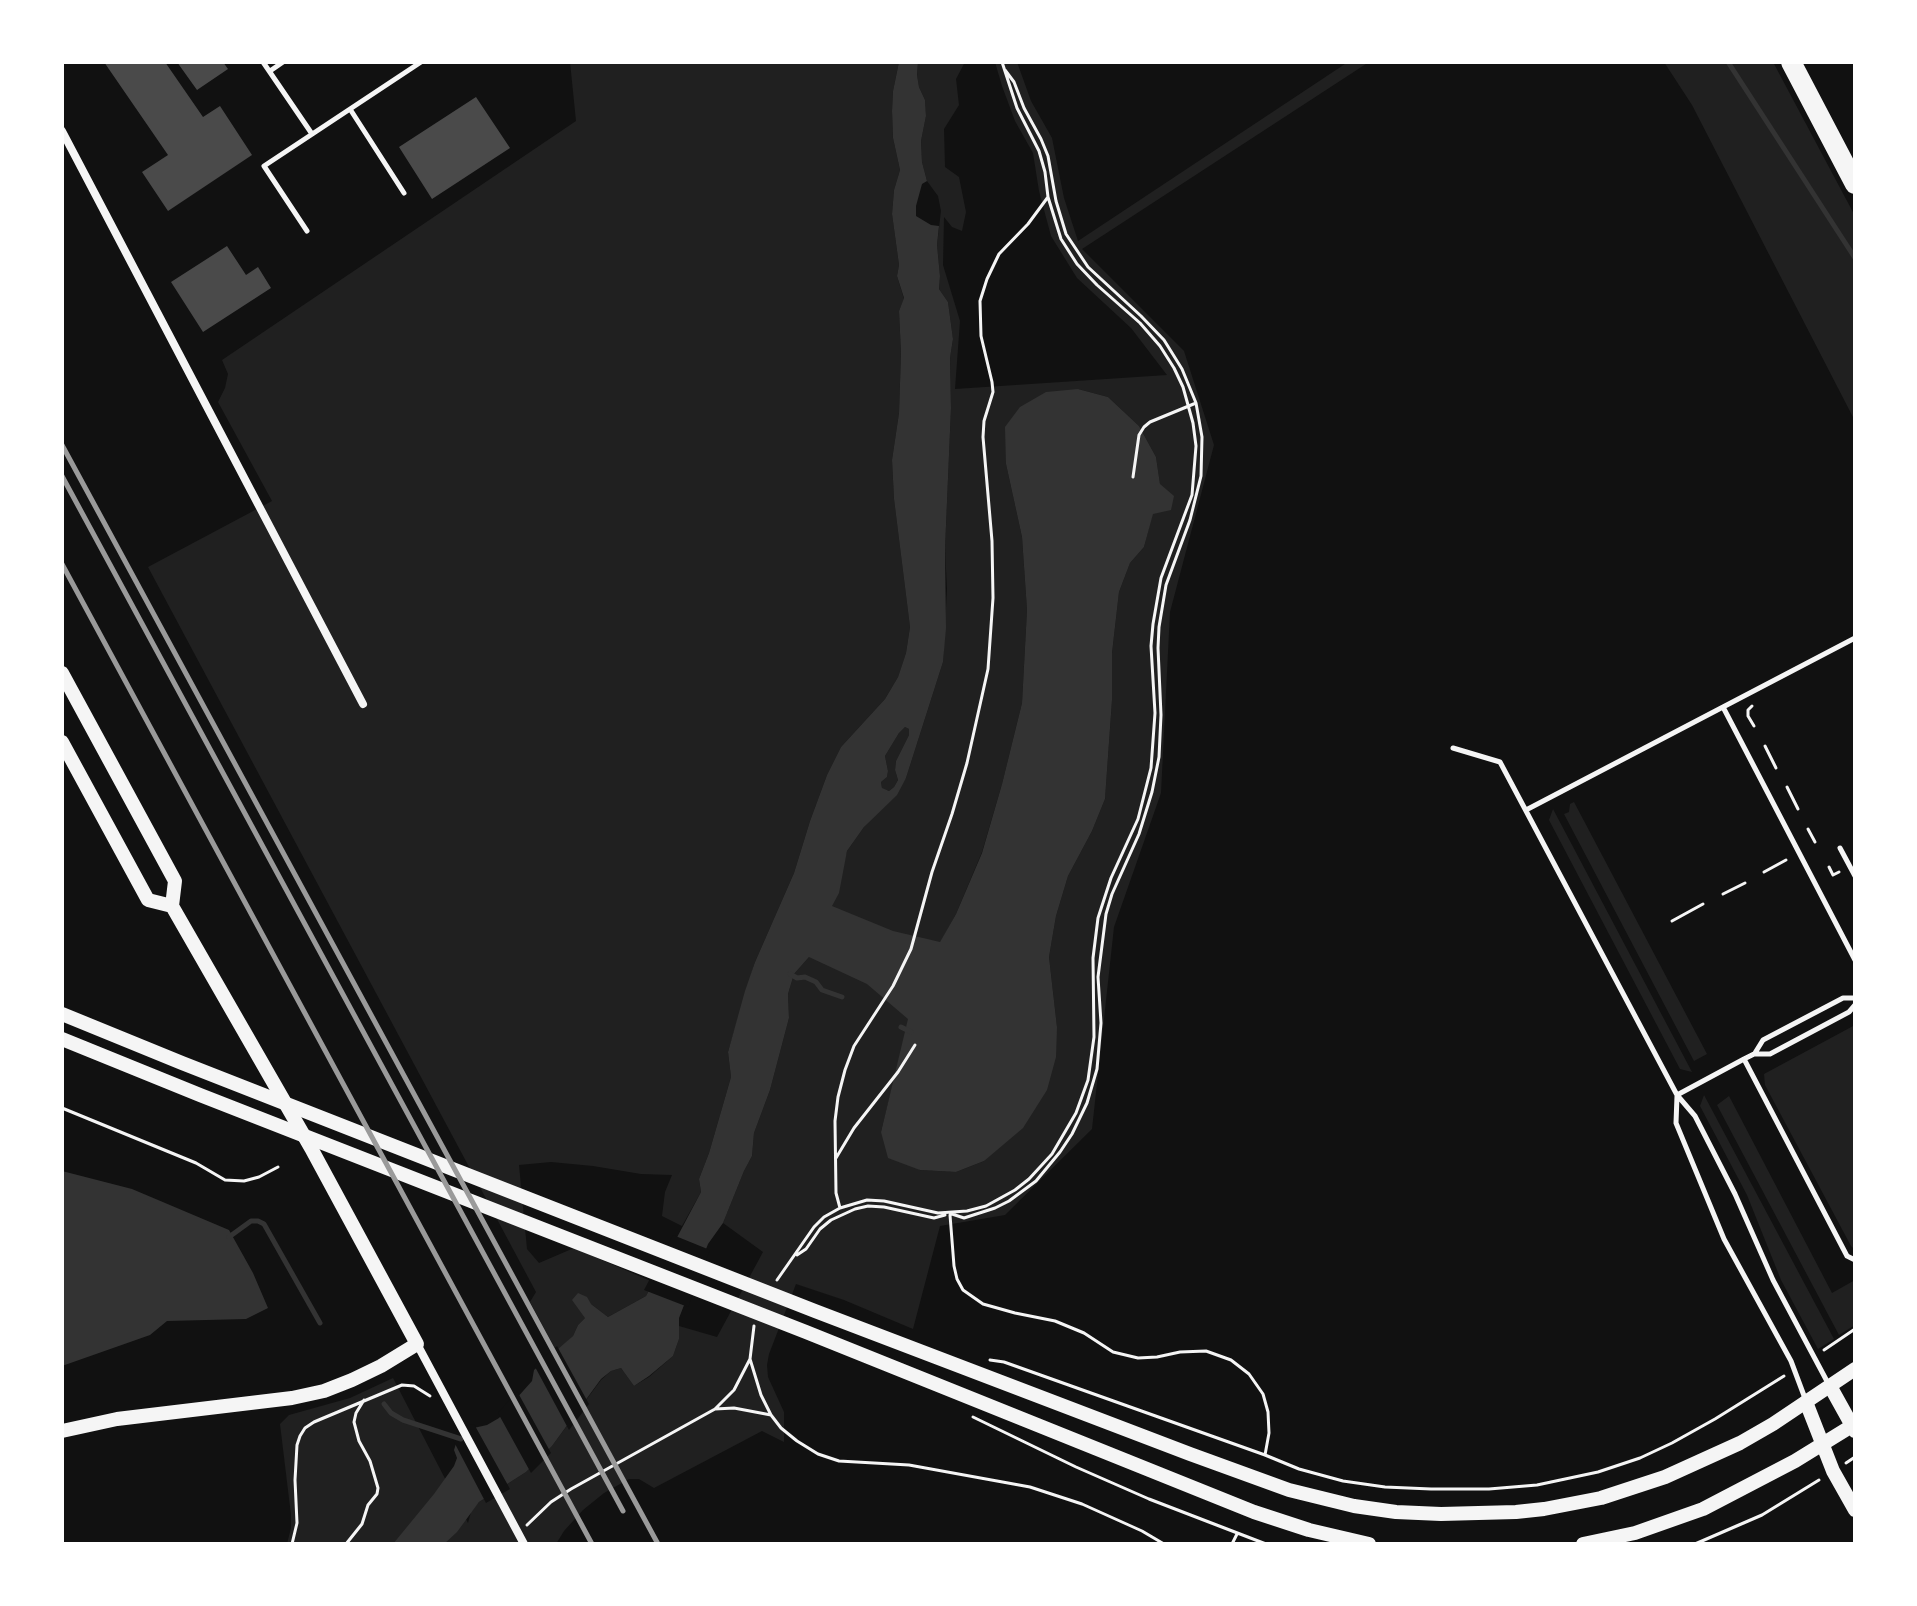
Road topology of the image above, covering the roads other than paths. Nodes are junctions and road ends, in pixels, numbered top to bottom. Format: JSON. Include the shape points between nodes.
{"nodes":[{"id":1,"x":263,"y":62,"type":"edge"},
{"id":2,"x":283,"y":62,"type":"edge"},
{"id":3,"x":421,"y":62,"type":"edge"},
{"id":4,"x":1791,"y":62,"type":"edge"},
{"id":5,"x":270,"y":71,"type":"junction"},
{"id":6,"x":350,"y":109,"type":"junction"},
{"id":7,"x":62,"y":131,"type":"edge"},
{"id":8,"x":312,"y":134,"type":"junction"},
{"id":9,"x":1855,"y":184,"type":"edge"},
{"id":10,"x":404,"y":193,"type":"dead end"},
{"id":11,"x":307,"y":231,"type":"dead end"},
{"id":12,"x":1855,"y":638,"type":"edge"},
{"id":13,"x":62,"y":673,"type":"edge"},
{"id":14,"x":363,"y":704,"type":"dead end"},
{"id":15,"x":1723,"y":707,"type":"junction"},
{"id":16,"x":62,"y":742,"type":"edge"},
{"id":17,"x":1453,"y":748,"type":"dead end"},
{"id":18,"x":1526,"y":810,"type":"junction"},
{"id":19,"x":1840,"y":848,"type":"dead end"},
{"id":20,"x":1855,"y":876,"type":"edge"},
{"id":21,"x":172,"y":906,"type":"junction"},
{"id":22,"x":1855,"y":960,"type":"edge"},
{"id":23,"x":1855,"y":998,"type":"edge"},
{"id":24,"x":1855,"y":1005,"type":"edge"},
{"id":25,"x":62,"y":1014,"type":"edge"},
{"id":26,"x":62,"y":1039,"type":"edge"},
{"id":27,"x":1754,"y":1054,"type":"junction"},
{"id":28,"x":1744,"y":1059,"type":"junction"},
{"id":29,"x":1677,"y":1095,"type":"junction"},
{"id":30,"x":1855,"y":1260,"type":"edge"},
{"id":31,"x":417,"y":1344,"type":"junction"},
{"id":32,"x":1855,"y":1369,"type":"edge"},
{"id":33,"x":1830,"y":1386,"type":"junction"},
{"id":34,"x":1806,"y":1402,"type":"junction"},
{"id":35,"x":1854,"y":1427,"type":"edge"},
{"id":36,"x":62,"y":1431,"type":"edge"},
{"id":37,"x":1823,"y":1444,"type":"junction"},
{"id":38,"x":1855,"y":1510,"type":"edge"},
{"id":39,"x":524,"y":1544,"type":"edge"},
{"id":40,"x":1369,"y":1544,"type":"edge"},
{"id":41,"x":1583,"y":1544,"type":"edge"}],
"edges":[{"from":1,"to":5,"type":"lane"},
{"from":2,"to":5,"type":"lane"},
{"from":3,"to":6,"type":"lane"},
{"from":4,"to":9,"type":"highway"},
{"from":5,"to":8,"type":"lane"},
{"from":6,"to":8,"type":"lane"},
{"from":6,"to":10,"type":"lane"},
{"from":7,"to":14,"type":"street"},
{"from":8,"to":11,"type":"lane","via":[[264,166]]},
{"from":12,"to":15,"type":"lane"},
{"from":13,"to":21,"type":"main road","via":[[175,881]]},
{"from":15,"to":18,"type":"lane"},
{"from":15,"to":22,"type":"lane"},
{"from":16,"to":21,"type":"main road","via":[[148,900]]},
{"from":17,"to":18,"type":"lane","via":[[1500,762]]},
{"from":18,"to":29,"type":"lane"},
{"from":19,"to":20,"type":"lane"},
{"from":21,"to":31,"type":"main road"},
{"from":23,"to":27,"type":"lane","via":[[1843,998],[1763,1040]]},
{"from":24,"to":27,"type":"lane","via":[[1770,1054]]},
{"from":25,"to":34,"type":"main road","via":[[815,1311],[1289,1490],[1354,1506],[1441,1514],[1516,1512],[1601,1498],[1710,1457]]},
{"from":26,"to":40,"type":"main road","via":[[1254,1512]]},
{"from":27,"to":28,"type":"lane"},
{"from":28,"to":29,"type":"lane"},
{"from":28,"to":30,"type":"lane","via":[[1847,1256]]},
{"from":29,"to":33,"type":"lane","via":[[1695,1116]]},
{"from":29,"to":34,"type":"lane","via":[[1676,1123],[1724,1239],[1791,1361]]},
{"from":31,"to":36,"type":"main road","via":[[352,1380],[313,1393]]},
{"from":31,"to":39,"type":"street"},
{"from":32,"to":33,"type":"main road"},
{"from":33,"to":34,"type":"main road"},
{"from":33,"to":35,"type":"main road"},
{"from":34,"to":37,"type":"main road"},
{"from":35,"to":37,"type":"main road"},
{"from":37,"to":38,"type":"main road"},
{"from":37,"to":41,"type":"main road","via":[[1703,1509]]}]}
